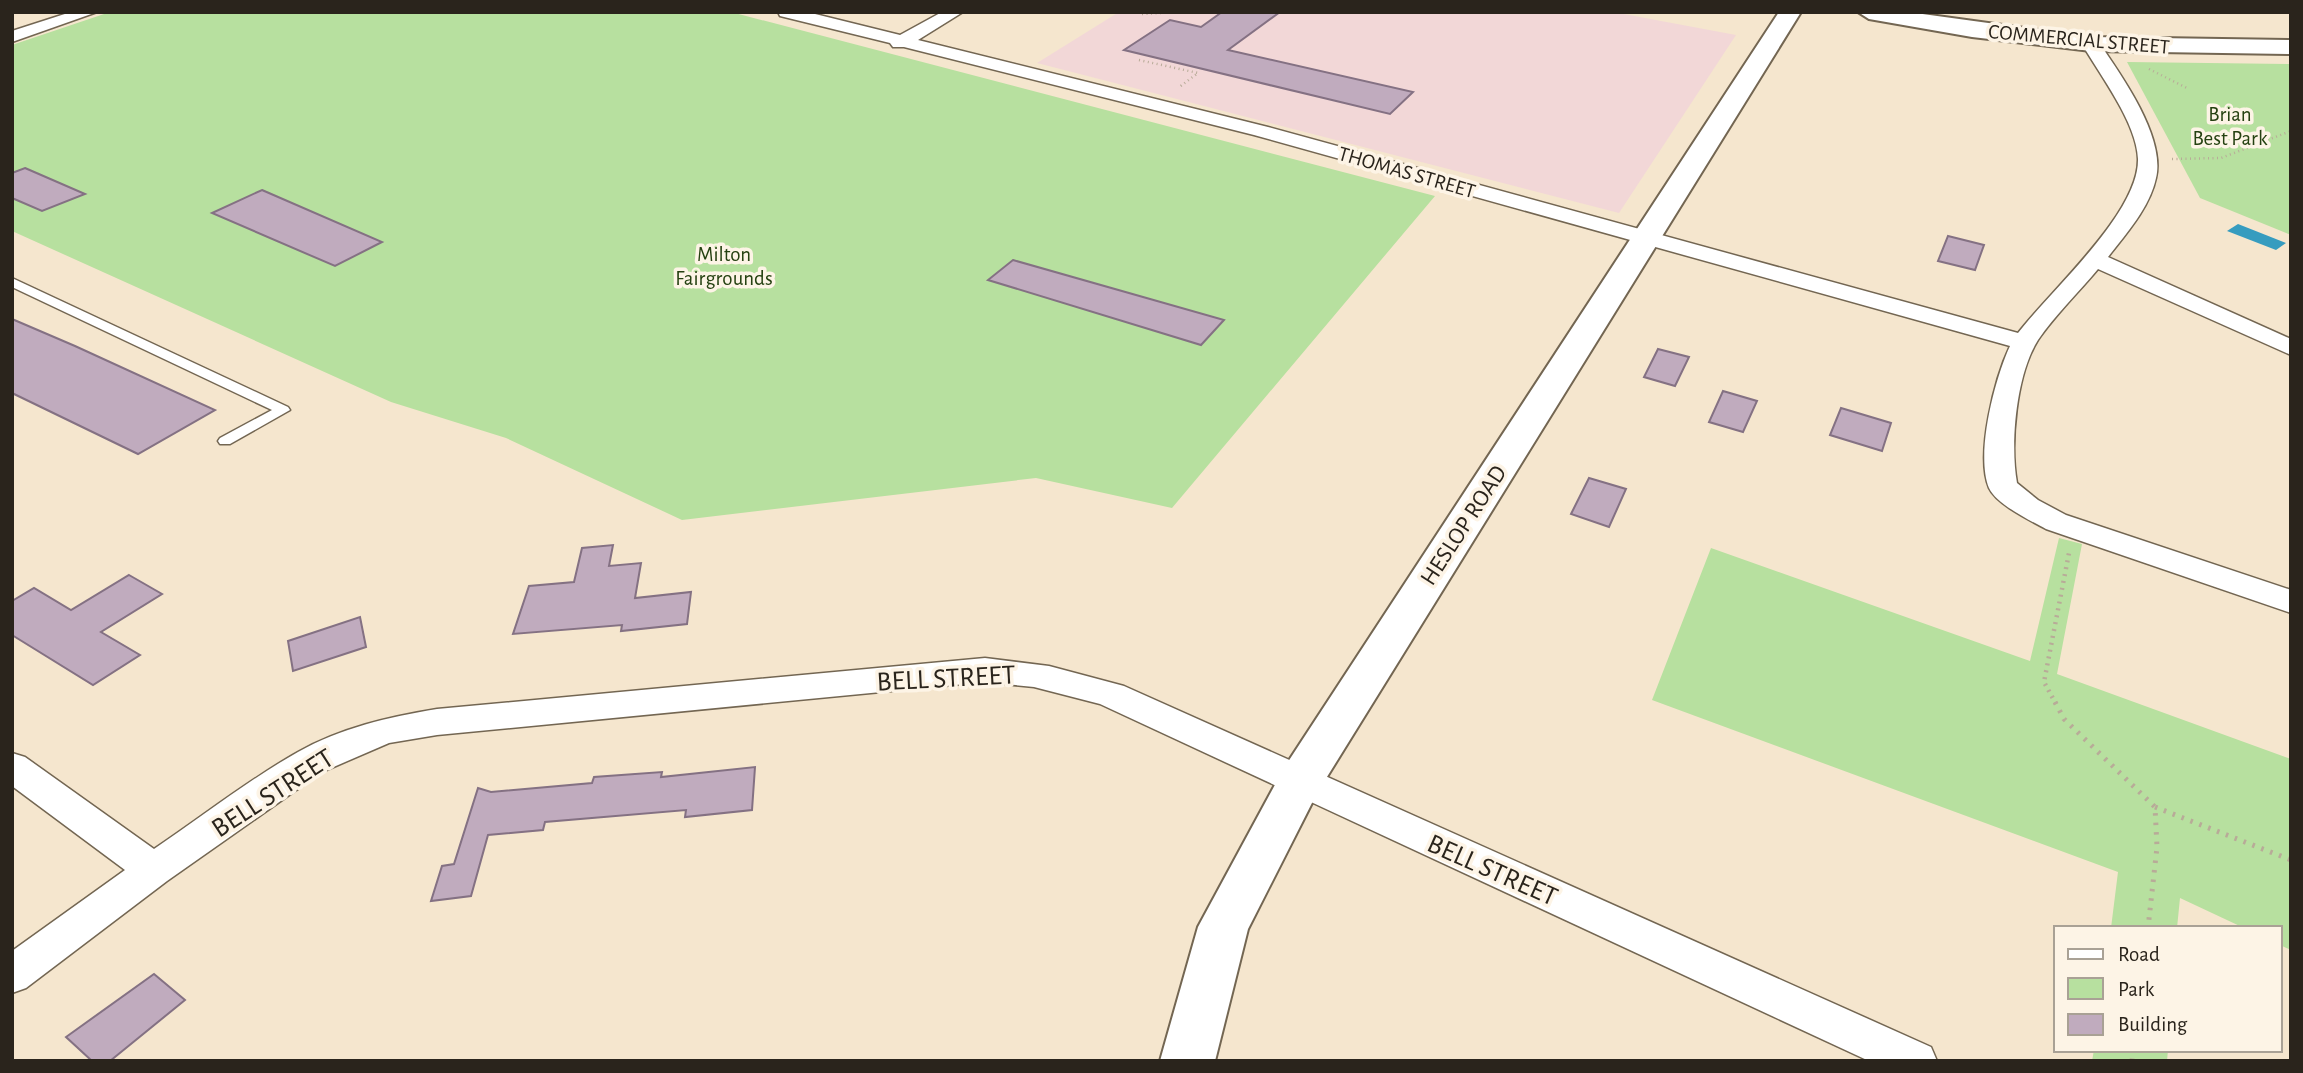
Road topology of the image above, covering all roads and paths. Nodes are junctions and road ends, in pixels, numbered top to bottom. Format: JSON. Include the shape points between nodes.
{"nodes":[{"id":1,"x":89,"y":12,"type":"edge"},
{"id":2,"x":786,"y":12,"type":"edge"},
{"id":3,"x":955,"y":12,"type":"edge"},
{"id":4,"x":1176,"y":12,"type":"edge"},
{"id":5,"x":1790,"y":12,"type":"edge"},
{"id":6,"x":1870,"y":12,"type":"edge"},
{"id":7,"x":1142,"y":15,"type":"dead end"},
{"id":8,"x":12,"y":37,"type":"edge"},
{"id":9,"x":899,"y":43,"type":"junction"},
{"id":10,"x":2091,"y":44,"type":"junction"},
{"id":11,"x":2291,"y":47,"type":"edge"},
{"id":12,"x":1139,"y":60,"type":"dead end"},
{"id":13,"x":1155,"y":105,"type":"junction"},
{"id":14,"x":2291,"y":131,"type":"edge"},
{"id":15,"x":2147,"y":155,"type":"junction"},
{"id":16,"x":1645,"y":239,"type":"junction"},
{"id":17,"x":2096,"y":260,"type":"junction"},
{"id":18,"x":12,"y":282,"type":"edge"},
{"id":19,"x":2024,"y":342,"type":"junction"},
{"id":20,"x":2291,"y":348,"type":"edge"},
{"id":21,"x":225,"y":441,"type":"dead end"},
{"id":22,"x":2074,"y":528,"type":"junction"},
{"id":23,"x":2291,"y":602,"type":"edge"},
{"id":24,"x":12,"y":767,"type":"edge"},
{"id":25,"x":1300,"y":781,"type":"junction"},
{"id":26,"x":2155,"y":807,"type":"junction"},
{"id":27,"x":2291,"y":860,"type":"edge"},
{"id":28,"x":154,"y":870,"type":"junction"},
{"id":29,"x":2148,"y":926,"type":"edge"},
{"id":30,"x":12,"y":975,"type":"edge"},
{"id":31,"x":1187,"y":1061,"type":"edge"},
{"id":32,"x":1916,"y":1061,"type":"edge"}],
"edges":[{"from":1,"to":8,"type":"street"},
{"from":2,"to":9,"type":"street","name":"THOMAS STREET"},
{"from":3,"to":9,"type":"street"},
{"from":4,"to":7,"type":"path"},
{"from":5,"to":16,"type":"street","name":"HESLOP ROAD"},
{"from":6,"to":10,"type":"street","name":"COMMERCIAL STREET"},
{"from":9,"to":13,"type":"street","name":"THOMAS STREET"},
{"from":10,"to":11,"type":"street","name":"COMMERCIAL STREET"},
{"from":10,"to":15,"type":"street"},
{"from":12,"to":13,"type":"path","via":[[1198,73]]},
{"from":13,"to":16,"type":"street","name":"THOMAS STREET"},
{"from":14,"to":15,"type":"path","via":[[2242,155],[2221,159]]},
{"from":15,"to":17,"type":"street","via":[[2147,184]]},
{"from":16,"to":19,"type":"street","name":"THOMAS STREET"},
{"from":16,"to":25,"type":"street","name":"HESLOP ROAD"},
{"from":17,"to":19,"type":"street"},
{"from":17,"to":20,"type":"street"},
{"from":18,"to":21,"type":"lane","via":[[283,410]]},
{"from":19,"to":22,"type":"street","via":[[2007,401],[1999,456],[2003,487],[2028,507]]},
{"from":22,"to":23,"type":"street"},
{"from":22,"to":26,"type":"path","via":[[2044,682],[2064,719]]},
{"from":24,"to":28,"type":"street"},
{"from":25,"to":28,"type":"street","name":"BELL STREET","via":[[1112,695],[1047,675],[985,670],[388,730],[310,762]]},
{"from":25,"to":31,"type":"street","name":"HESLOP ROAD","via":[[1223,927]]},
{"from":25,"to":32,"type":"street","name":"BELL STREET"},
{"from":26,"to":27,"type":"path"},
{"from":26,"to":29,"type":"path","via":[[2157,847]]},
{"from":28,"to":30,"type":"street","name":"BELL STREET"}]}
